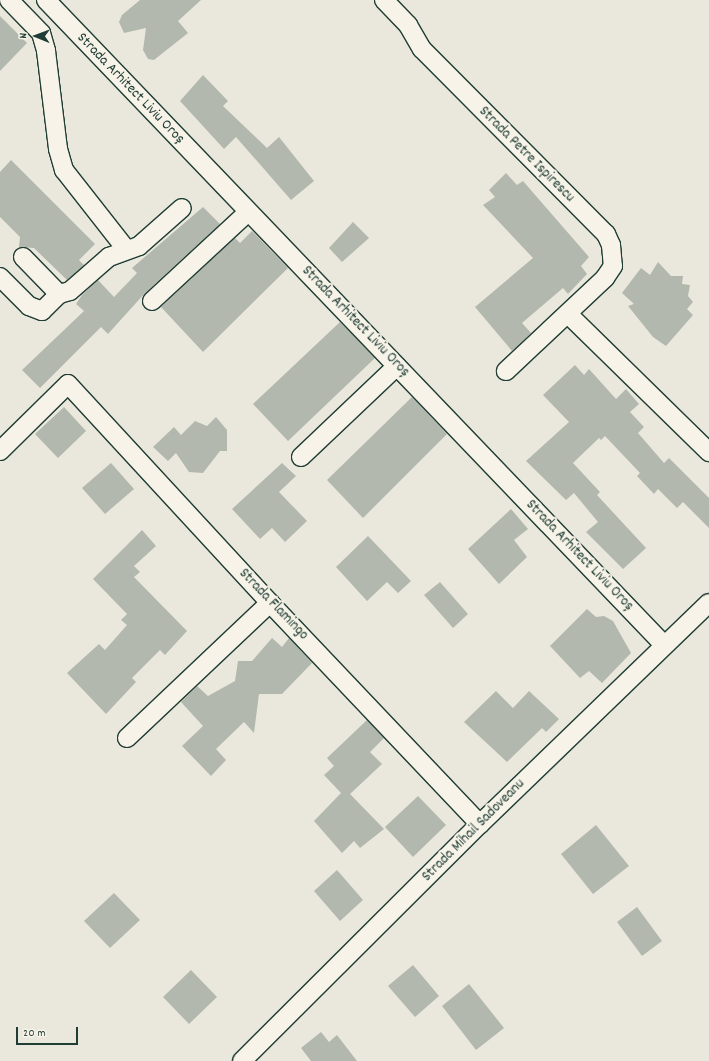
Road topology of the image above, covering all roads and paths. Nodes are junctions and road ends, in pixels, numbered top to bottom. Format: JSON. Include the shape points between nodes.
{"nodes":[{"id":1,"x":10,"y":0,"type":"edge"},
{"id":2,"x":46,"y":0,"type":"edge"},
{"id":3,"x":384,"y":0,"type":"edge"},
{"id":4,"x":182,"y":208,"type":"dead end"},
{"id":5,"x":248,"y":212,"type":"junction"},
{"id":6,"x":126,"y":249,"type":"junction"},
{"id":7,"x":23,"y":257,"type":"dead end"},
{"id":8,"x":0,"y":278,"type":"edge"},
{"id":9,"x":59,"y":294,"type":"junction"},
{"id":10,"x":152,"y":301,"type":"dead end"},
{"id":11,"x":569,"y":315,"type":"junction"},
{"id":12,"x":397,"y":366,"type":"junction"},
{"id":13,"x":506,"y":371,"type":"dead end"},
{"id":14,"x":0,"y":451,"type":"edge"},
{"id":15,"x":709,"y":452,"type":"edge"},
{"id":16,"x":301,"y":457,"type":"dead end"},
{"id":17,"x":270,"y":603,"type":"junction"},
{"id":18,"x":709,"y":603,"type":"edge"},
{"id":19,"x":664,"y":645,"type":"junction"},
{"id":20,"x":128,"y":738,"type":"dead end"},
{"id":21,"x":480,"y":824,"type":"junction"},
{"id":22,"x":242,"y":1061,"type":"edge"}],
"edges":[{"from":1,"to":6,"type":"street","via":[[41,33],[46,51],[58,149],[64,170]]},
{"from":2,"to":5,"type":"street","name":"Strada Arhitect Liviu Oroș"},
{"from":3,"to":11,"type":"street","name":"Strada Petre Ispirescu","via":[[408,25],[422,49],[606,234],[611,245],[612,266],[605,278]]},
{"from":4,"to":6,"type":"street","via":[[139,246]]},
{"from":5,"to":10,"type":"street"},
{"from":5,"to":12,"type":"street","name":"Strada Arhitect Liviu Oroș"},
{"from":6,"to":9,"type":"street","via":[[109,257],[70,291]]},
{"from":7,"to":9,"type":"street"},
{"from":8,"to":9,"type":"street","via":[[37,311],[42,311]]},
{"from":11,"to":13,"type":"street","name":"Strada Petre Ispirescu"},
{"from":11,"to":15,"type":"street"},
{"from":12,"to":16,"type":"street"},
{"from":12,"to":19,"type":"street","name":"Strada Arhitect Liviu Oroș"},
{"from":14,"to":17,"type":"street","name":"Strada Flamingo","via":[[68,384]]},
{"from":17,"to":20,"type":"street"},
{"from":17,"to":21,"type":"street","name":"Strada Flamingo","via":[[372,707]]},
{"from":18,"to":19,"type":"street","name":"Strada Mihail Sadoveanu"},
{"from":19,"to":21,"type":"street","name":"Strada Mihail Sadoveanu"},
{"from":21,"to":22,"type":"street","name":"Strada Mihail Sadoveanu"}]}
